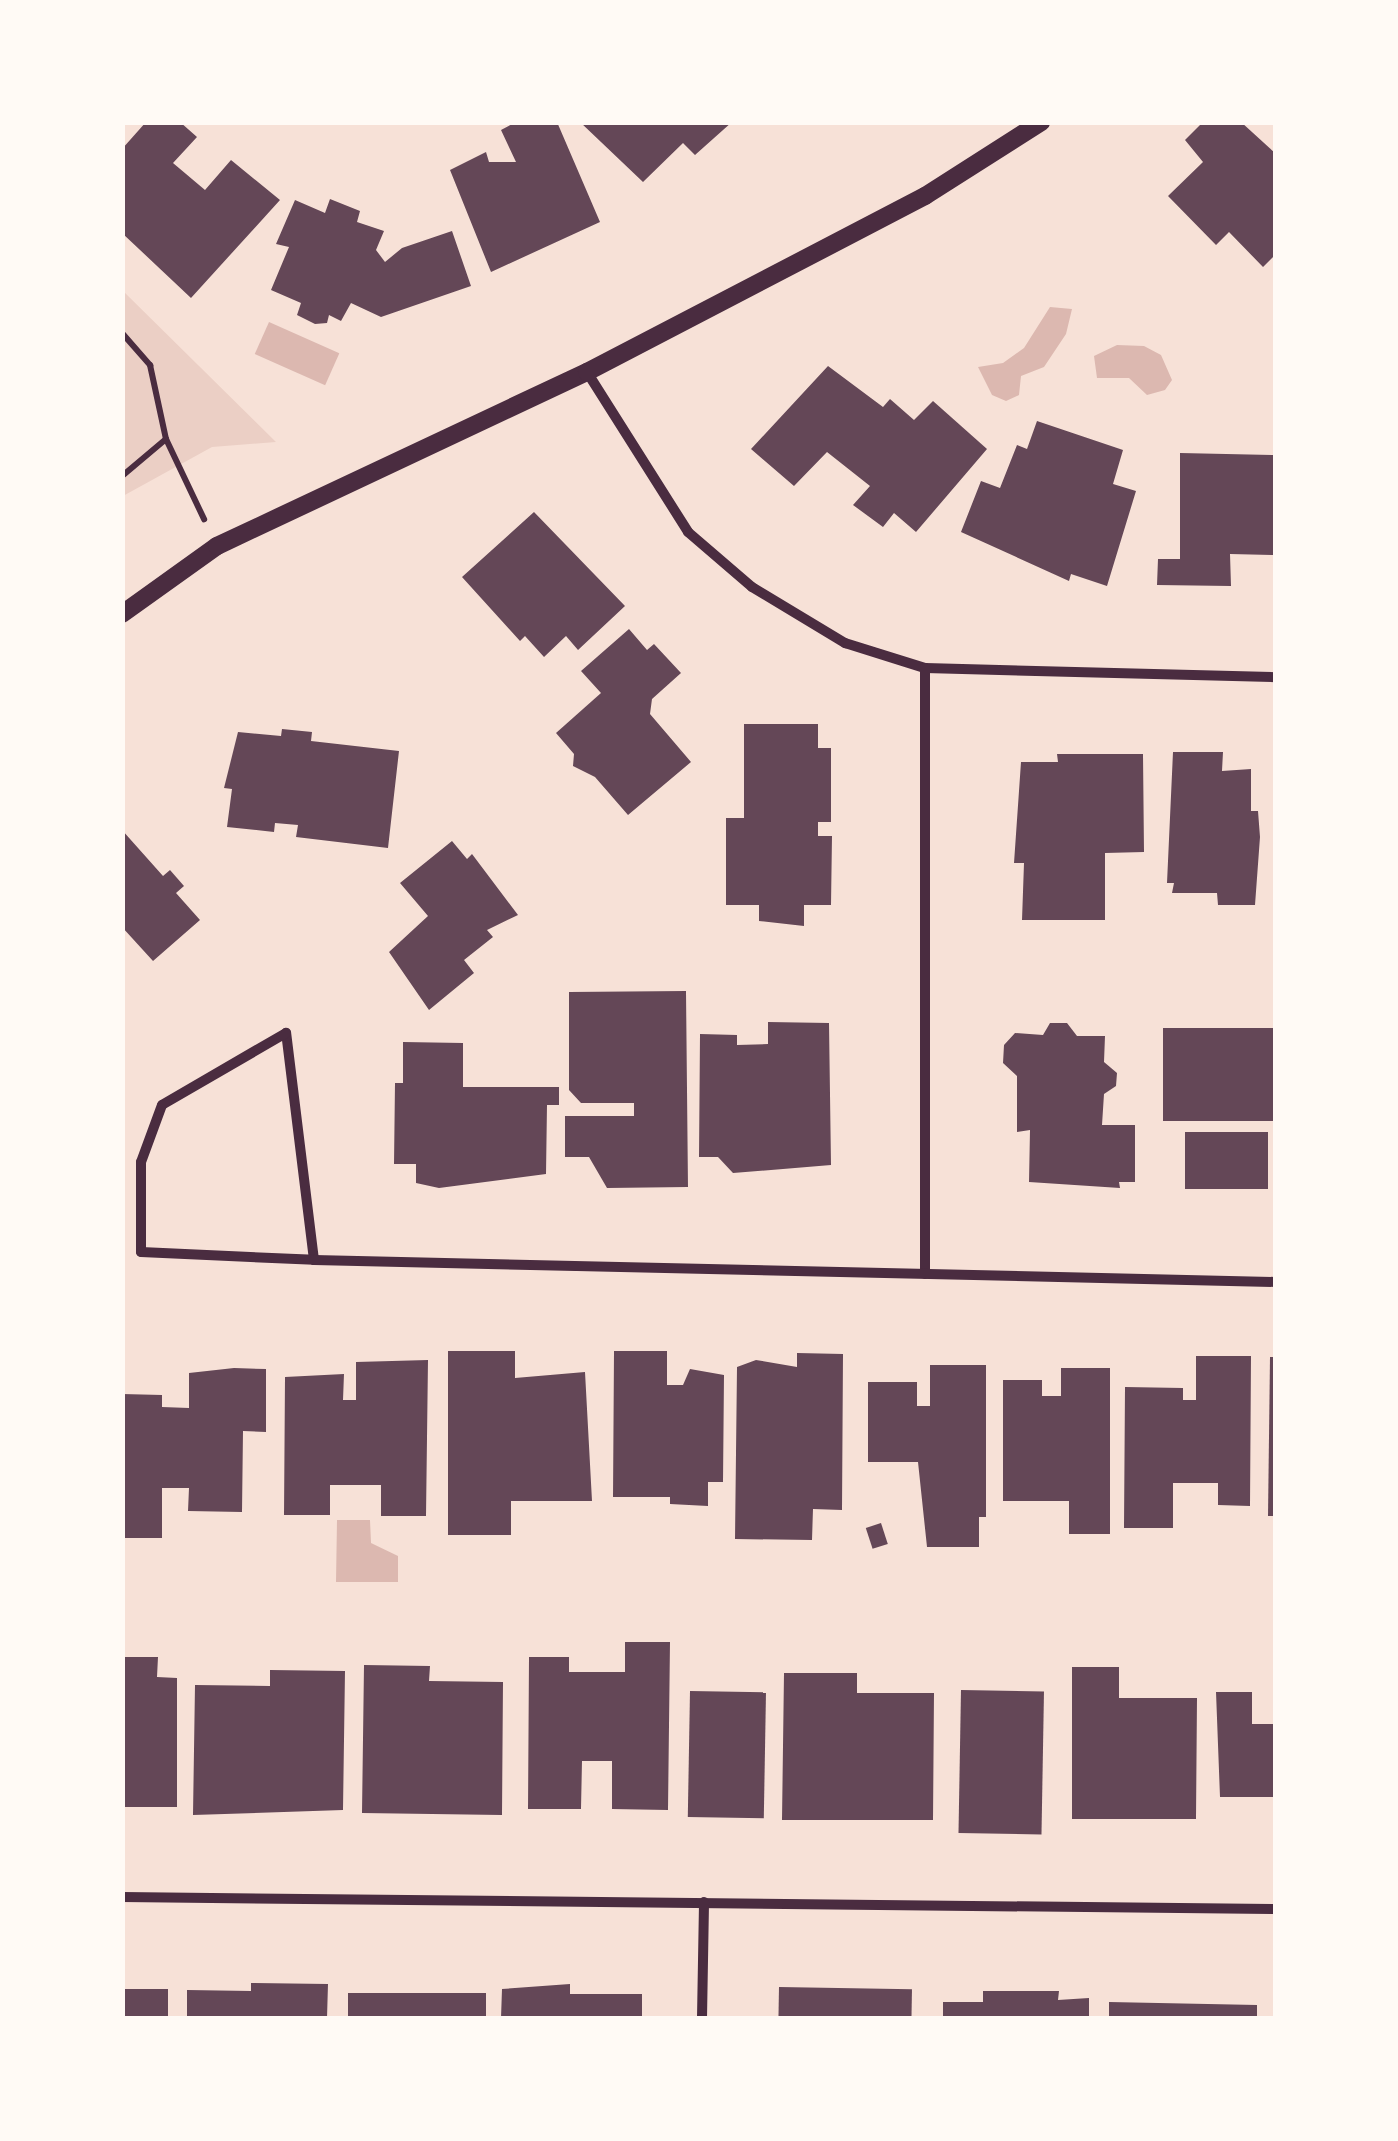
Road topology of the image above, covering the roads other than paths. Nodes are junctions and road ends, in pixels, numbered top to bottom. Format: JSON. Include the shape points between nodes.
{"nodes":[{"id":1,"x":1041,"y":122,"type":"edge"},
{"id":2,"x":587,"y":372,"type":"junction"},
{"id":3,"x":122,"y":614,"type":"edge"},
{"id":4,"x":925,"y":668,"type":"junction"},
{"id":5,"x":1276,"y":677,"type":"edge"},
{"id":6,"x":314,"y":1260,"type":"junction"},
{"id":7,"x":925,"y":1274,"type":"junction"},
{"id":8,"x":1276,"y":1282,"type":"edge"},
{"id":9,"x":122,"y":1898,"type":"edge"},
{"id":10,"x":704,"y":1902,"type":"junction"},
{"id":11,"x":1276,"y":1910,"type":"edge"},
{"id":12,"x":702,"y":2018,"type":"edge"}],
"edges":[{"from":1,"to":2,"type":"street","via":[[925,196]]},
{"from":2,"to":3,"type":"street","via":[[217,546]]},
{"from":2,"to":4,"type":"street","via":[[688,532],[808,626]]},
{"from":4,"to":5,"type":"street"},
{"from":4,"to":7,"type":"street"},
{"from":6,"to":6,"type":"street","via":[[310,1222],[286,1033],[162,1106],[141,1162],[141,1252]]},
{"from":6,"to":7,"type":"street"},
{"from":7,"to":8,"type":"street"},
{"from":9,"to":10,"type":"street"},
{"from":10,"to":11,"type":"street"},
{"from":10,"to":12,"type":"street"}]}
